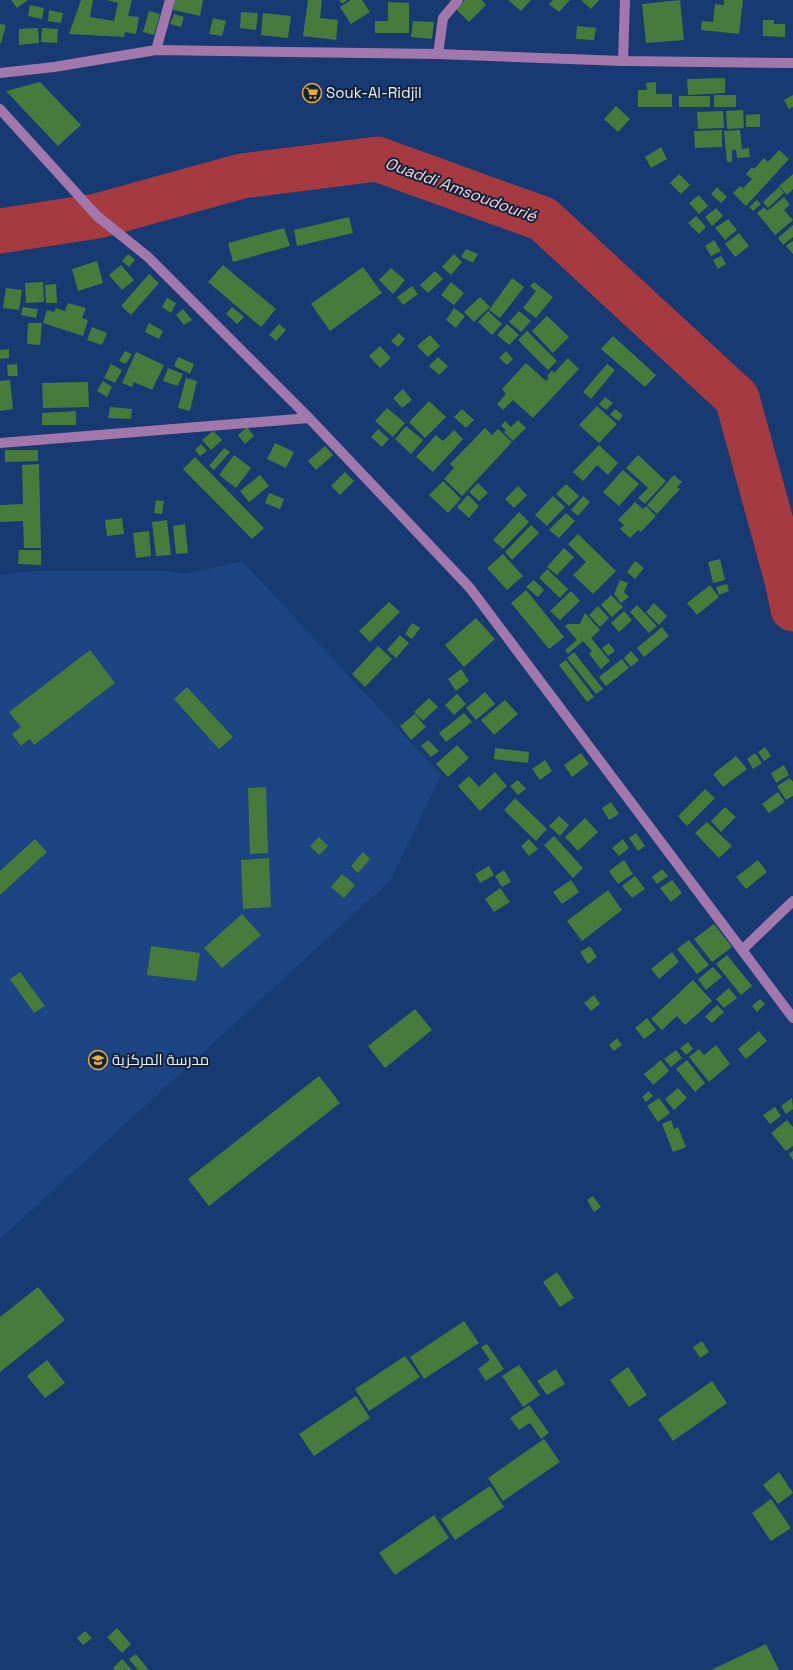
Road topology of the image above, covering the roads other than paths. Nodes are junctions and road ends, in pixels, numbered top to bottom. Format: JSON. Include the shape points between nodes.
{"nodes":[{"id":1,"x":170,"y":0,"type":"edge"},
{"id":2,"x":458,"y":0,"type":"edge"},
{"id":3,"x":625,"y":0,"type":"edge"},
{"id":4,"x":156,"y":50,"type":"junction"},
{"id":5,"x":438,"y":54,"type":"junction"},
{"id":6,"x":623,"y":61,"type":"junction"},
{"id":7,"x":793,"y":63,"type":"edge"},
{"id":8,"x":0,"y":73,"type":"edge"},
{"id":9,"x":0,"y":109,"type":"edge"},
{"id":10,"x":309,"y":418,"type":"junction"},
{"id":11,"x":0,"y":443,"type":"edge"},
{"id":12,"x":793,"y":901,"type":"edge"},
{"id":13,"x":742,"y":950,"type":"junction"},
{"id":14,"x":793,"y":1018,"type":"edge"}],
"edges":[{"from":1,"to":4,"type":"street"},
{"from":2,"to":5,"type":"street","via":[[442,18]]},
{"from":3,"to":6,"type":"street"},
{"from":4,"to":5,"type":"street"},
{"from":4,"to":8,"type":"street"},
{"from":5,"to":6,"type":"street"},
{"from":6,"to":7,"type":"street"},
{"from":9,"to":10,"type":"street","via":[[97,216],[148,257]]},
{"from":10,"to":11,"type":"street"},
{"from":10,"to":13,"type":"street","via":[[470,588]]},
{"from":12,"to":13,"type":"street"},
{"from":13,"to":14,"type":"street"}]}
